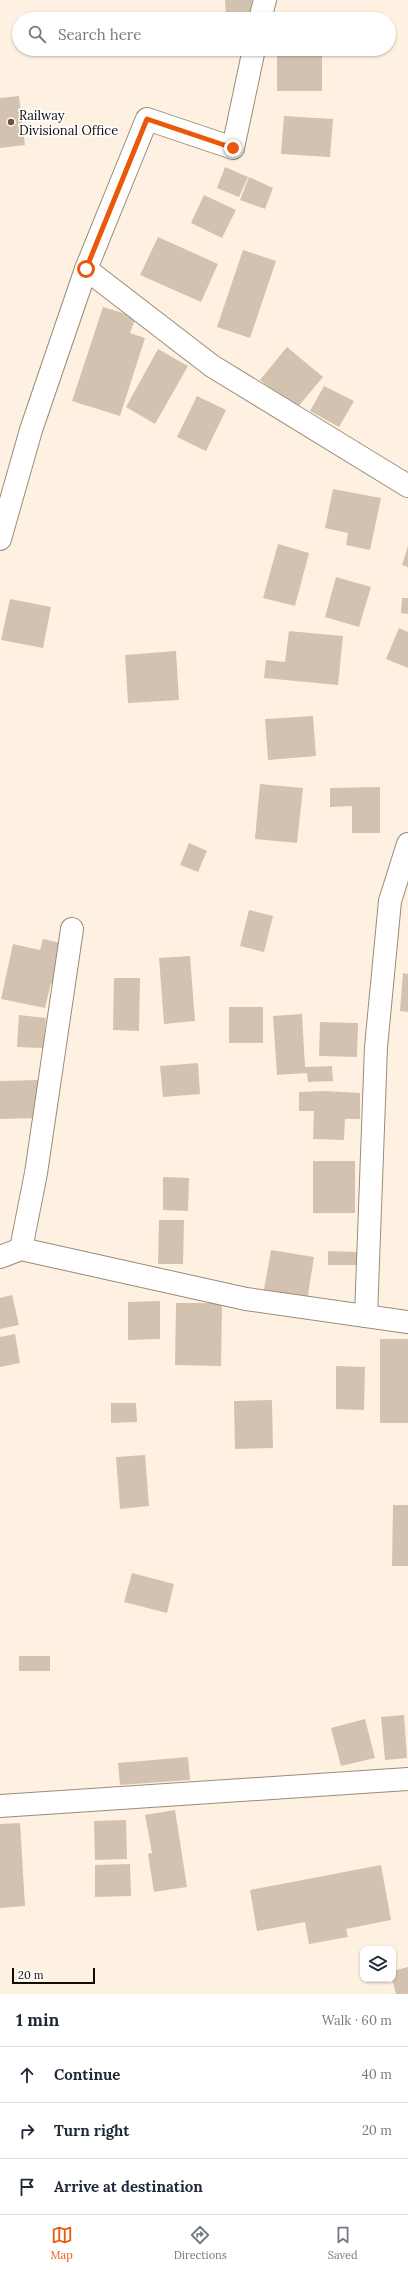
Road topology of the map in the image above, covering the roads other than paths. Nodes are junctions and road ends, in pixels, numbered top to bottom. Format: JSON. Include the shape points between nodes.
{"nodes":[{"id":1,"x":265,"y":0,"type":"edge"},
{"id":2,"x":262,"y":12,"type":"edge"},
{"id":3,"x":253,"y":56,"type":"edge"},
{"id":4,"x":86,"y":269,"type":"junction"},
{"id":5,"x":408,"y":486,"type":"edge"},
{"id":6,"x":0,"y":539,"type":"edge"},
{"id":7,"x":408,"y":844,"type":"edge"},
{"id":8,"x":72,"y":929,"type":"dead end"},
{"id":9,"x":21,"y":1249,"type":"junction"},
{"id":10,"x":0,"y":1257,"type":"edge"},
{"id":11,"x":366,"y":1316,"type":"junction"},
{"id":12,"x":408,"y":1322,"type":"edge"},
{"id":13,"x":408,"y":1780,"type":"edge"},
{"id":14,"x":0,"y":1806,"type":"edge"}],
"edges":[{"from":1,"to":2,"type":"street"},
{"from":3,"to":4,"type":"street","via":[[233,148],[147,119]]},
{"from":4,"to":5,"type":"street","via":[[212,366]]},
{"from":4,"to":6,"type":"street","via":[[31,430]]},
{"from":7,"to":11,"type":"street","via":[[390,901],[376,1047]]},
{"from":8,"to":9,"type":"street","via":[[36,1173]]},
{"from":9,"to":10,"type":"street"},
{"from":9,"to":11,"type":"street","via":[[246,1299]]},
{"from":11,"to":12,"type":"street"},
{"from":13,"to":14,"type":"street"}]}
